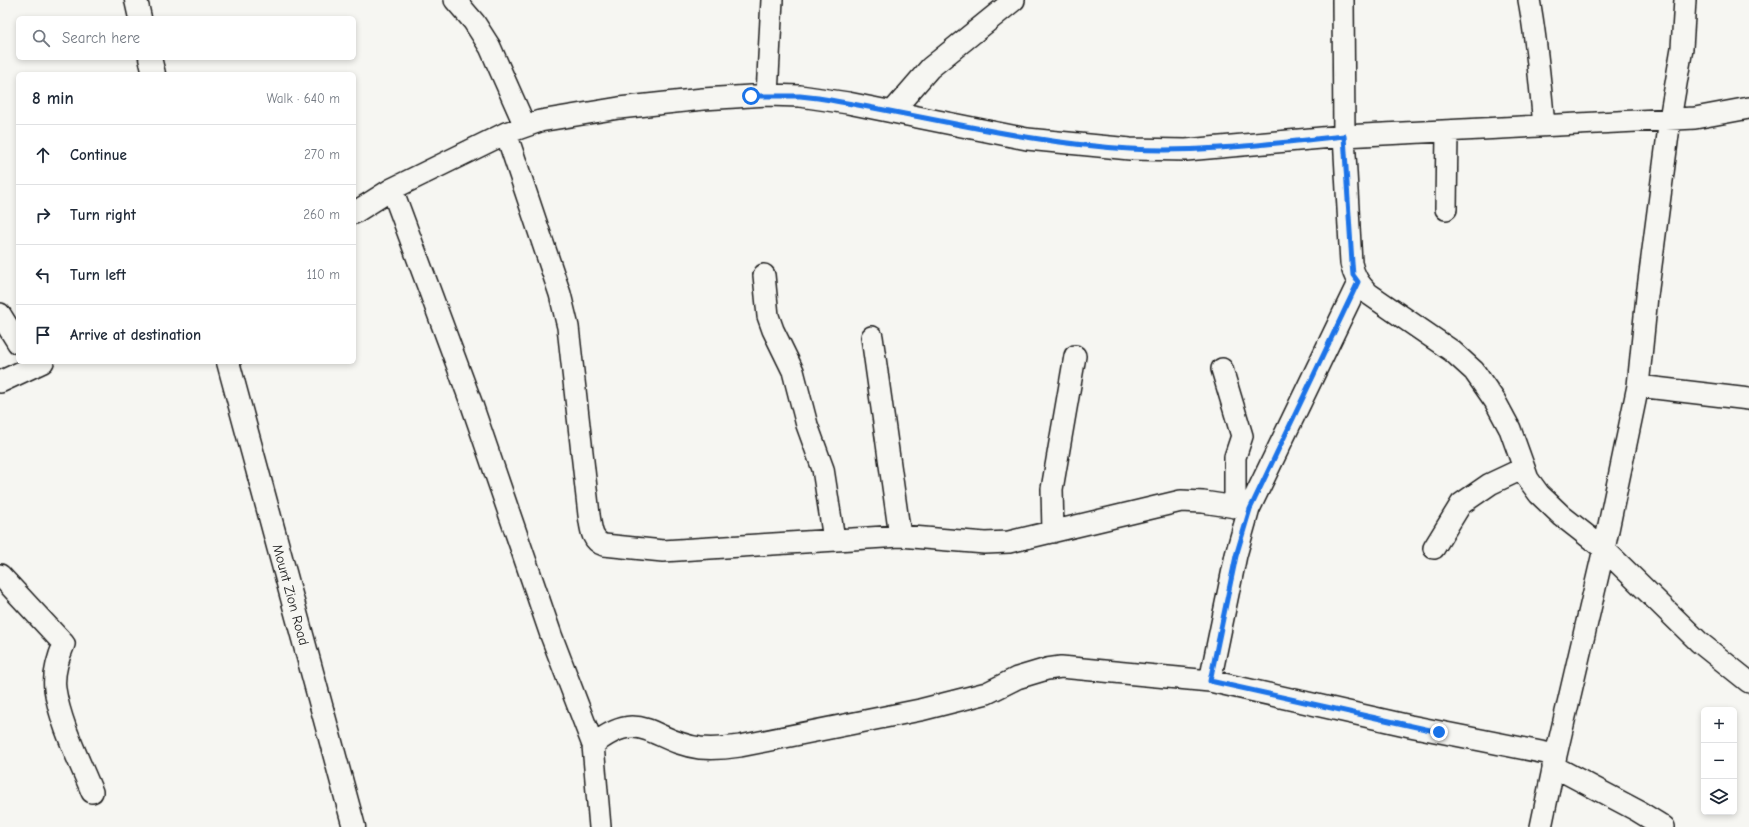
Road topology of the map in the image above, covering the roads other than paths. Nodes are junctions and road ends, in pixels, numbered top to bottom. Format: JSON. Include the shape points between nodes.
{"nodes":[{"id":1,"x":136,"y":0,"type":"edge"},
{"id":2,"x":455,"y":0,"type":"edge"},
{"id":3,"x":772,"y":0,"type":"edge"},
{"id":4,"x":1014,"y":0,"type":"edge"},
{"id":5,"x":1343,"y":0,"type":"edge"},
{"id":6,"x":1529,"y":0,"type":"edge"},
{"id":7,"x":1685,"y":0,"type":"edge"},
{"id":8,"x":140,"y":16,"type":"edge"},
{"id":9,"x":150,"y":60,"type":"edge"},
{"id":10,"x":154,"y":72,"type":"edge"},
{"id":11,"x":767,"y":95,"type":"junction"},
{"id":12,"x":1749,"y":108,"type":"edge"},
{"id":13,"x":892,"y":112,"type":"junction"},
{"id":14,"x":1670,"y":119,"type":"junction"},
{"id":15,"x":526,"y":126,"type":"junction"},
{"id":16,"x":1544,"y":126,"type":"junction"},
{"id":17,"x":1447,"y":131,"type":"junction"},
{"id":18,"x":506,"y":134,"type":"junction"},
{"id":19,"x":1344,"y":136,"type":"junction"},
{"id":20,"x":392,"y":189,"type":"junction"},
{"id":21,"x":1446,"y":209,"type":"dead end"},
{"id":22,"x":356,"y":212,"type":"edge"},
{"id":23,"x":764,"y":275,"type":"dead end"},
{"id":24,"x":1358,"y":282,"type":"junction"},
{"id":25,"x":0,"y":314,"type":"edge"},
{"id":26,"x":872,"y":337,"type":"dead end"},
{"id":27,"x":16,"y":340,"type":"edge"},
{"id":28,"x":1075,"y":356,"type":"dead end"},
{"id":29,"x":35,"y":364,"type":"edge"},
{"id":30,"x":229,"y":364,"type":"edge"},
{"id":31,"x":1222,"y":369,"type":"dead end"},
{"id":32,"x":0,"y":382,"type":"edge"},
{"id":33,"x":1638,"y":386,"type":"junction"},
{"id":34,"x":1749,"y":399,"type":"edge"},
{"id":35,"x":1524,"y":468,"type":"junction"},
{"id":36,"x":1242,"y":508,"type":"junction"},
{"id":37,"x":1053,"y":532,"type":"junction"},
{"id":38,"x":900,"y":536,"type":"junction"},
{"id":39,"x":834,"y":539,"type":"junction"},
{"id":40,"x":1434,"y":548,"type":"dead end"},
{"id":41,"x":1604,"y":550,"type":"junction"},
{"id":42,"x":0,"y":575,"type":"edge"},
{"id":43,"x":1210,"y":681,"type":"junction"},
{"id":44,"x":1749,"y":682,"type":"edge"},
{"id":45,"x":593,"y":745,"type":"junction"},
{"id":46,"x":1555,"y":760,"type":"junction"},
{"id":47,"x":92,"y":792,"type":"dead end"},
{"id":48,"x":354,"y":827,"type":"edge"},
{"id":49,"x":600,"y":827,"type":"edge"},
{"id":50,"x":1541,"y":827,"type":"edge"},
{"id":51,"x":1664,"y":827,"type":"edge"}],
"edges":[{"from":1,"to":8,"type":"main road"},
{"from":2,"to":15,"type":"street","via":[[474,22],[490,47]]},
{"from":3,"to":11,"type":"street"},
{"from":4,"to":13,"type":"street","via":[[930,68]]},
{"from":5,"to":19,"type":"street"},
{"from":6,"to":16,"type":"street","via":[[1536,39]]},
{"from":7,"to":14,"type":"street","via":[[1682,48]]},
{"from":9,"to":10,"type":"main road"},
{"from":11,"to":13,"type":"street","via":[[818,98]]},
{"from":11,"to":15,"type":"street","via":[[619,108],[540,121]]},
{"from":12,"to":14,"type":"street","via":[[1695,118]]},
{"from":13,"to":19,"type":"street","via":[[1027,139],[1130,149],[1186,150]]},
{"from":14,"to":16,"type":"street"},
{"from":14,"to":33,"type":"street"},
{"from":15,"to":18,"type":"street"},
{"from":16,"to":17,"type":"street"},
{"from":17,"to":19,"type":"street"},
{"from":17,"to":21,"type":"street"},
{"from":18,"to":20,"type":"street"},
{"from":18,"to":39,"type":"street","via":[[560,294],[568,327],[589,515],[594,538],[598,543],[663,551],[740,548]]},
{"from":19,"to":24,"type":"street","via":[[1353,275]]},
{"from":20,"to":22,"type":"street"},
{"from":20,"to":45,"type":"street","via":[[472,405],[551,635]]},
{"from":23,"to":39,"type":"street","via":[[768,316],[793,371],[807,425],[823,470]]},
{"from":24,"to":35,"type":"street","via":[[1369,294],[1452,351],[1474,372],[1495,401],[1510,429]]},
{"from":24,"to":36,"type":"street"},
{"from":25,"to":27,"type":"street"},
{"from":26,"to":38,"type":"street"},
{"from":28,"to":37,"type":"street","via":[[1052,489]]},
{"from":29,"to":32,"type":"street"},
{"from":30,"to":48,"type":"main road","name":"Mount Zion Road"},
{"from":31,"to":36,"type":"street","via":[[1242,436],[1235,457]]},
{"from":33,"to":34,"type":"street"},
{"from":33,"to":41,"type":"street"},
{"from":35,"to":40,"type":"street","via":[[1490,484],[1461,504]]},
{"from":35,"to":41,"type":"street","via":[[1528,479],[1539,494]]},
{"from":36,"to":37,"type":"street","via":[[1181,501]]},
{"from":36,"to":43,"type":"street","via":[[1236,556]]},
{"from":37,"to":38,"type":"street","via":[[997,543]]},
{"from":38,"to":39,"type":"street"},
{"from":41,"to":44,"type":"street","via":[[1699,642]]},
{"from":41,"to":46,"type":"street"},
{"from":42,"to":47,"type":"street","via":[[64,644],[58,660],[55,689],[62,717]]},
{"from":43,"to":45,"type":"street","via":[[1061,667],[1017,678],[987,693],[920,710],[740,746],[720,749],[698,748],[644,728],[624,727],[608,733]]},
{"from":43,"to":46,"type":"street"},
{"from":45,"to":49,"type":"street"},
{"from":46,"to":50,"type":"street"},
{"from":46,"to":51,"type":"street"}]}
